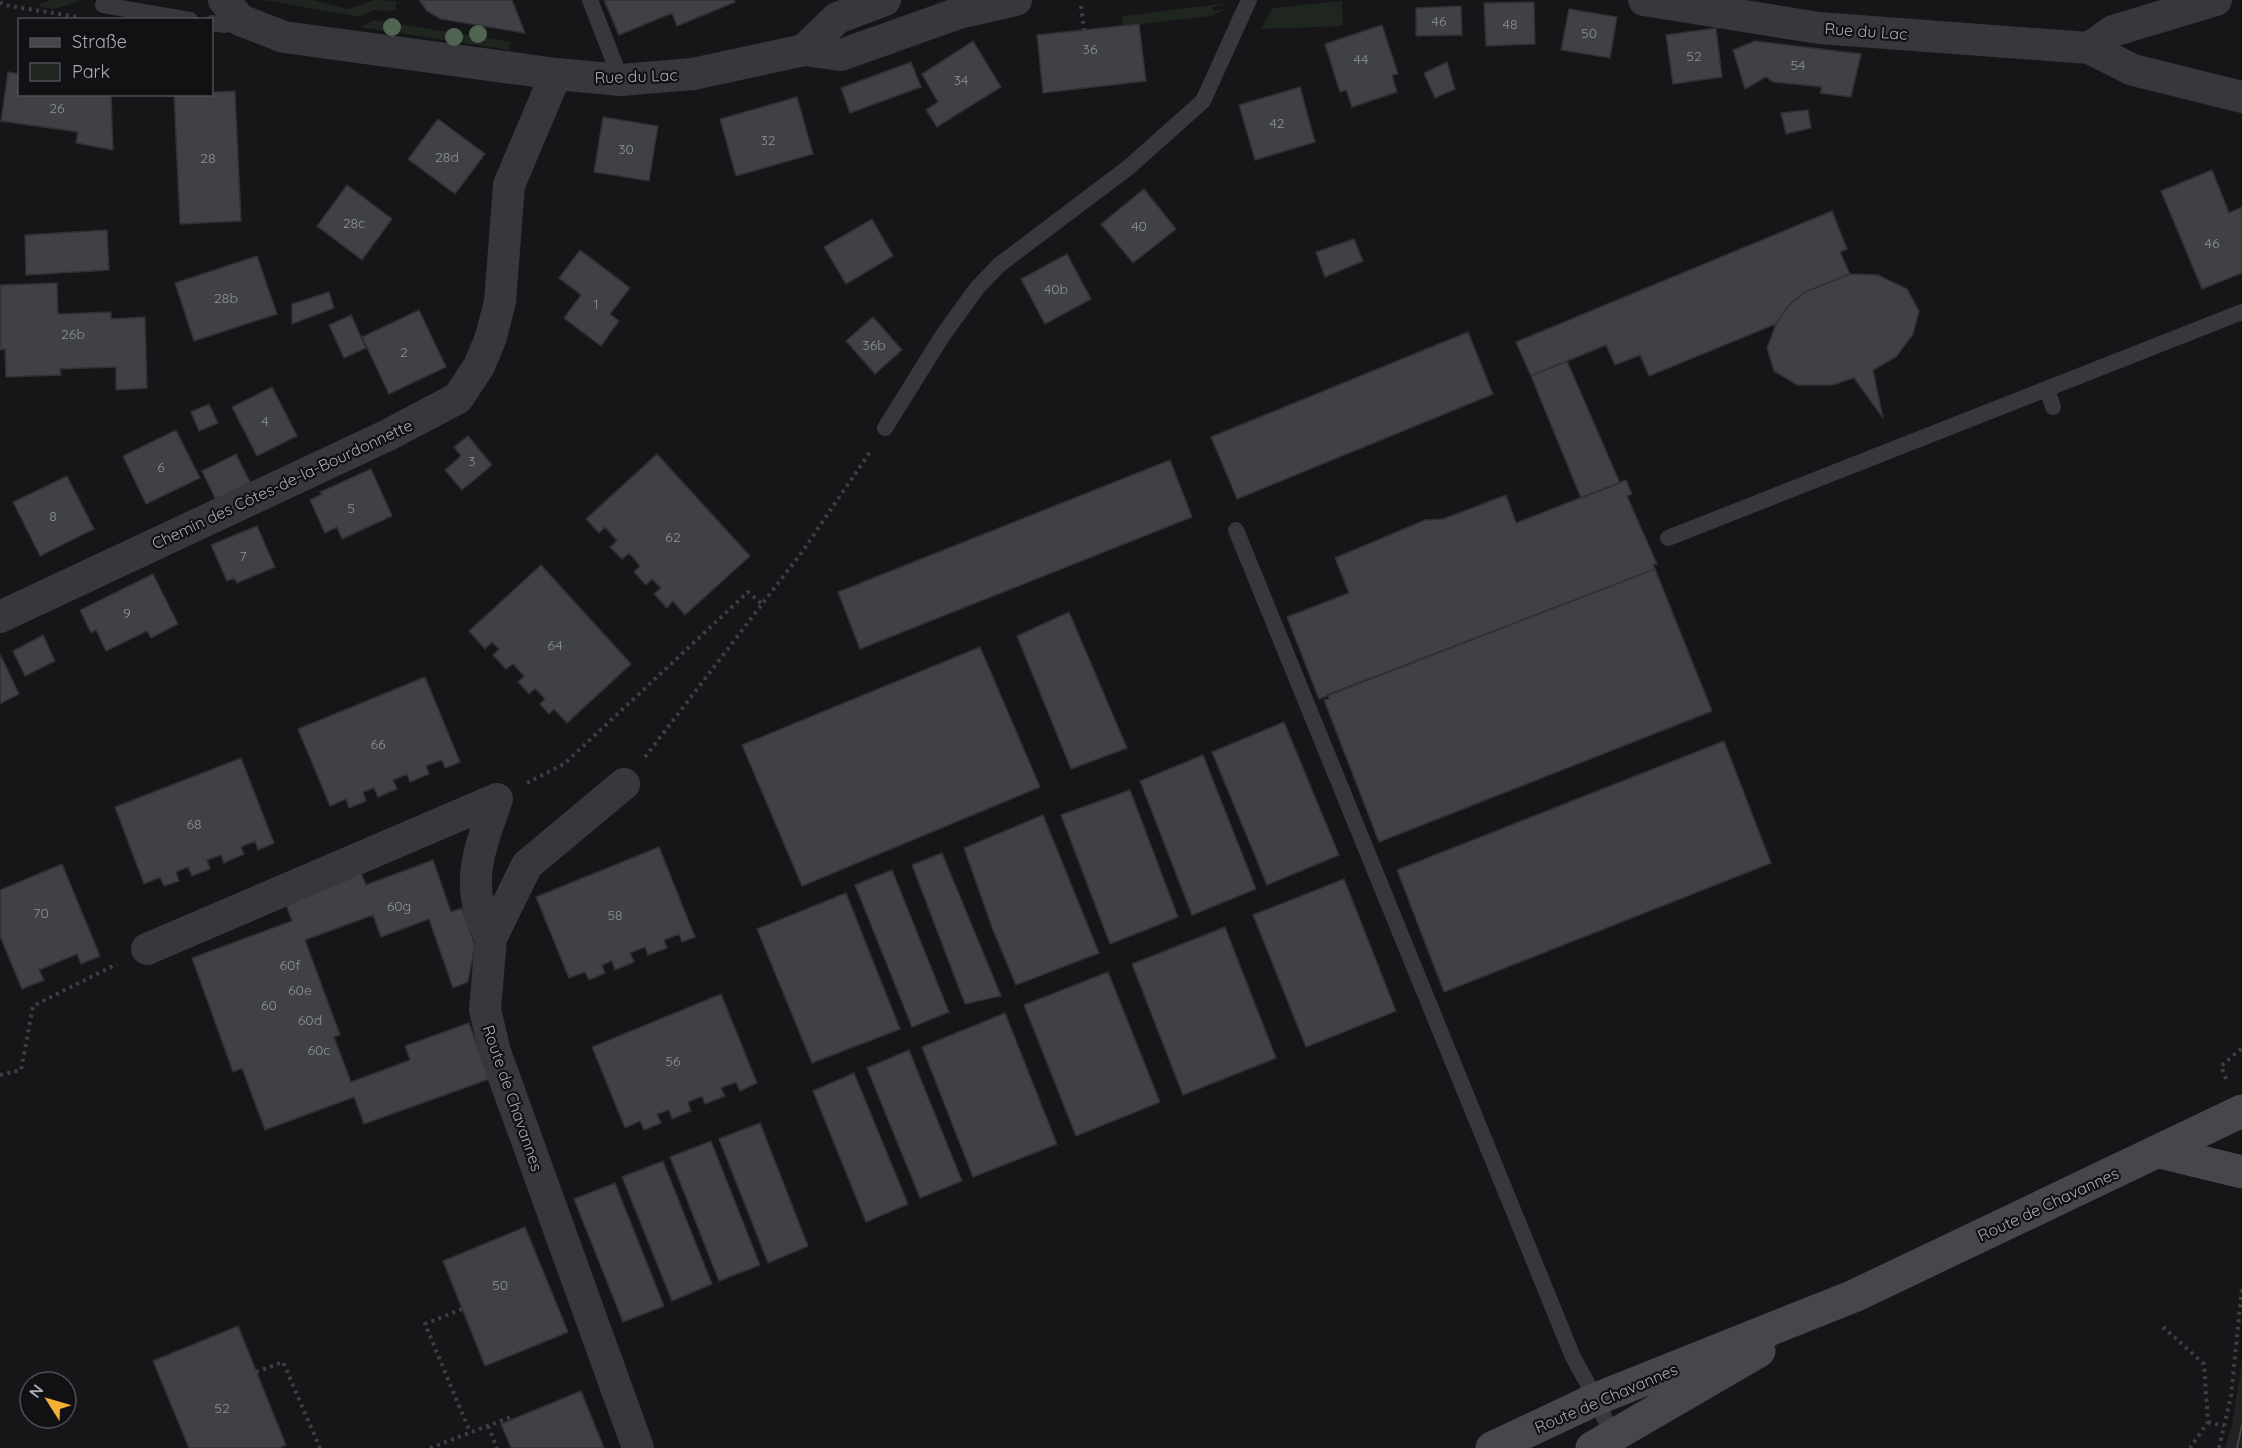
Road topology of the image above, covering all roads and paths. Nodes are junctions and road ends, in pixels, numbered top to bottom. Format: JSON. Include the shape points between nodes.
{"nodes":[{"id":1,"x":590,"y":0,"type":"edge"},
{"id":2,"x":885,"y":0,"type":"edge"},
{"id":3,"x":1016,"y":0,"type":"edge"},
{"id":4,"x":1249,"y":0,"type":"edge"},
{"id":5,"x":1644,"y":0,"type":"edge"},
{"id":6,"x":2216,"y":0,"type":"edge"},
{"id":7,"x":0,"y":2,"type":"edge"},
{"id":8,"x":103,"y":5,"type":"dead end"},
{"id":9,"x":1082,"y":6,"type":"dead end"},
{"id":10,"x":225,"y":14,"type":"edge"},
{"id":11,"x":84,"y":18,"type":"dead end"},
{"id":12,"x":178,"y":18,"type":"edge"},
{"id":13,"x":1084,"y":30,"type":"dead end"},
{"id":14,"x":2089,"y":48,"type":"junction"},
{"id":15,"x":804,"y":50,"type":"junction"},
{"id":16,"x":556,"y":74,"type":"junction"},
{"id":17,"x":621,"y":80,"type":"junction"},
{"id":18,"x":2242,"y":97,"type":"edge"},
{"id":19,"x":2242,"y":312,"type":"edge"},
{"id":20,"x":2047,"y":389,"type":"junction"},
{"id":21,"x":2053,"y":407,"type":"dead end"},
{"id":22,"x":885,"y":429,"type":"joint"},
{"id":23,"x":1236,"y":530,"type":"dead end"},
{"id":24,"x":1668,"y":538,"type":"dead end"},
{"id":25,"x":762,"y":604,"type":"junction"},
{"id":26,"x":0,"y":617,"type":"edge"},
{"id":27,"x":624,"y":784,"type":"joint"},
{"id":28,"x":497,"y":798,"type":"junction"},
{"id":29,"x":491,"y":938,"type":"junction"},
{"id":30,"x":147,"y":949,"type":"joint"},
{"id":31,"x":0,"y":1075,"type":"edge"},
{"id":32,"x":2242,"y":1112,"type":"edge"},
{"id":33,"x":2160,"y":1152,"type":"junction"},
{"id":34,"x":2242,"y":1172,"type":"edge"},
{"id":35,"x":2242,"y":1287,"type":"edge"},
{"id":36,"x":1854,"y":1296,"type":"junction"},
{"id":37,"x":462,"y":1309,"type":"dead end"},
{"id":38,"x":2163,"y":1327,"type":"dead end"},
{"id":39,"x":256,"y":1372,"type":"dead end"},
{"id":40,"x":1596,"y":1399,"type":"junction"},
{"id":41,"x":512,"y":1417,"type":"dead end"},
{"id":42,"x":2208,"y":1422,"type":"junction"},
{"id":43,"x":488,"y":1426,"type":"junction"},
{"id":44,"x":2224,"y":1426,"type":"junction"},
{"id":45,"x":470,"y":1432,"type":"junction"},
{"id":46,"x":1602,"y":1443,"type":"edge"},
{"id":47,"x":320,"y":1448,"type":"edge"},
{"id":48,"x":430,"y":1448,"type":"edge"},
{"id":49,"x":497,"y":1448,"type":"edge"},
{"id":50,"x":638,"y":1448,"type":"edge"},
{"id":51,"x":1492,"y":1448,"type":"edge"},
{"id":52,"x":2190,"y":1448,"type":"edge"},
{"id":53,"x":2219,"y":1448,"type":"edge"}],
"edges":[{"from":1,"to":17,"type":"lane"},
{"from":2,"to":15,"type":"street","via":[[837,18]]},
{"from":3,"to":15,"type":"street","name":"Rue du Lac","via":[[959,13],[841,55]]},
{"from":4,"to":22,"type":"lane","via":[[1203,101],[1129,167],[999,265],[943,335]]},
{"from":5,"to":14,"type":"street","name":"Rue du Lac","via":[[1819,28]]},
{"from":6,"to":14,"type":"street","via":[[2113,31]]},
{"from":7,"to":11,"type":"path"},
{"from":8,"to":12,"type":"lane"},
{"from":9,"to":13,"type":"path"},
{"from":10,"to":16,"type":"street","name":"Rue du Lac","via":[[284,38]]},
{"from":14,"to":18,"type":"street","name":"Rue du Lac","via":[[2133,70]]},
{"from":15,"to":17,"type":"street","name":"Rue du Lac","via":[[693,74]]},
{"from":16,"to":17,"type":"street","name":"Rue du Lac"},
{"from":16,"to":26,"type":"street","name":"Chemin des Côtes-de-la-Bourdonnette","via":[[509,185],[501,292],[486,349],[458,398]]},
{"from":19,"to":20,"type":"lane"},
{"from":20,"to":21,"type":"lane"},
{"from":20,"to":24,"type":"lane"},
{"from":22,"to":25,"type":"path"},
{"from":23,"to":40,"type":"lane","via":[[1573,1357]]},
{"from":25,"to":27,"type":"path"},
{"from":25,"to":28,"type":"path","via":[[748,592],[564,764]]},
{"from":27,"to":29,"type":"street","name":"Route de Chavannes","via":[[527,864]]},
{"from":28,"to":29,"type":"street","via":[[475,863],[475,895]]},
{"from":28,"to":30,"type":"street"},
{"from":29,"to":50,"type":"street","name":"Route de Chavannes","via":[[485,1010],[495,1052]]},
{"from":30,"to":31,"type":"path","via":[[33,1006],[21,1070]]},
{"from":32,"to":33,"type":"main road","name":"Route de Chavannes"},
{"from":33,"to":34,"type":"main road"},
{"from":33,"to":36,"type":"main road","name":"Route de Chavannes"},
{"from":35,"to":44,"type":"path"},
{"from":36,"to":40,"type":"main road","name":"Route de Chavannes"},
{"from":36,"to":46,"type":"main road","name":"Route de Chavannes"},
{"from":37,"to":45,"type":"path","via":[[425,1324]]},
{"from":38,"to":42,"type":"path","via":[[2204,1364]]},
{"from":39,"to":47,"type":"path","via":[[283,1362]]},
{"from":40,"to":46,"type":"lane"},
{"from":40,"to":51,"type":"main road","name":"Route de Chavannes"},
{"from":41,"to":43,"type":"path"},
{"from":42,"to":44,"type":"path"},
{"from":42,"to":52,"type":"path"},
{"from":43,"to":45,"type":"path"},
{"from":43,"to":49,"type":"path"},
{"from":44,"to":53,"type":"path"},
{"from":45,"to":48,"type":"path"}]}
